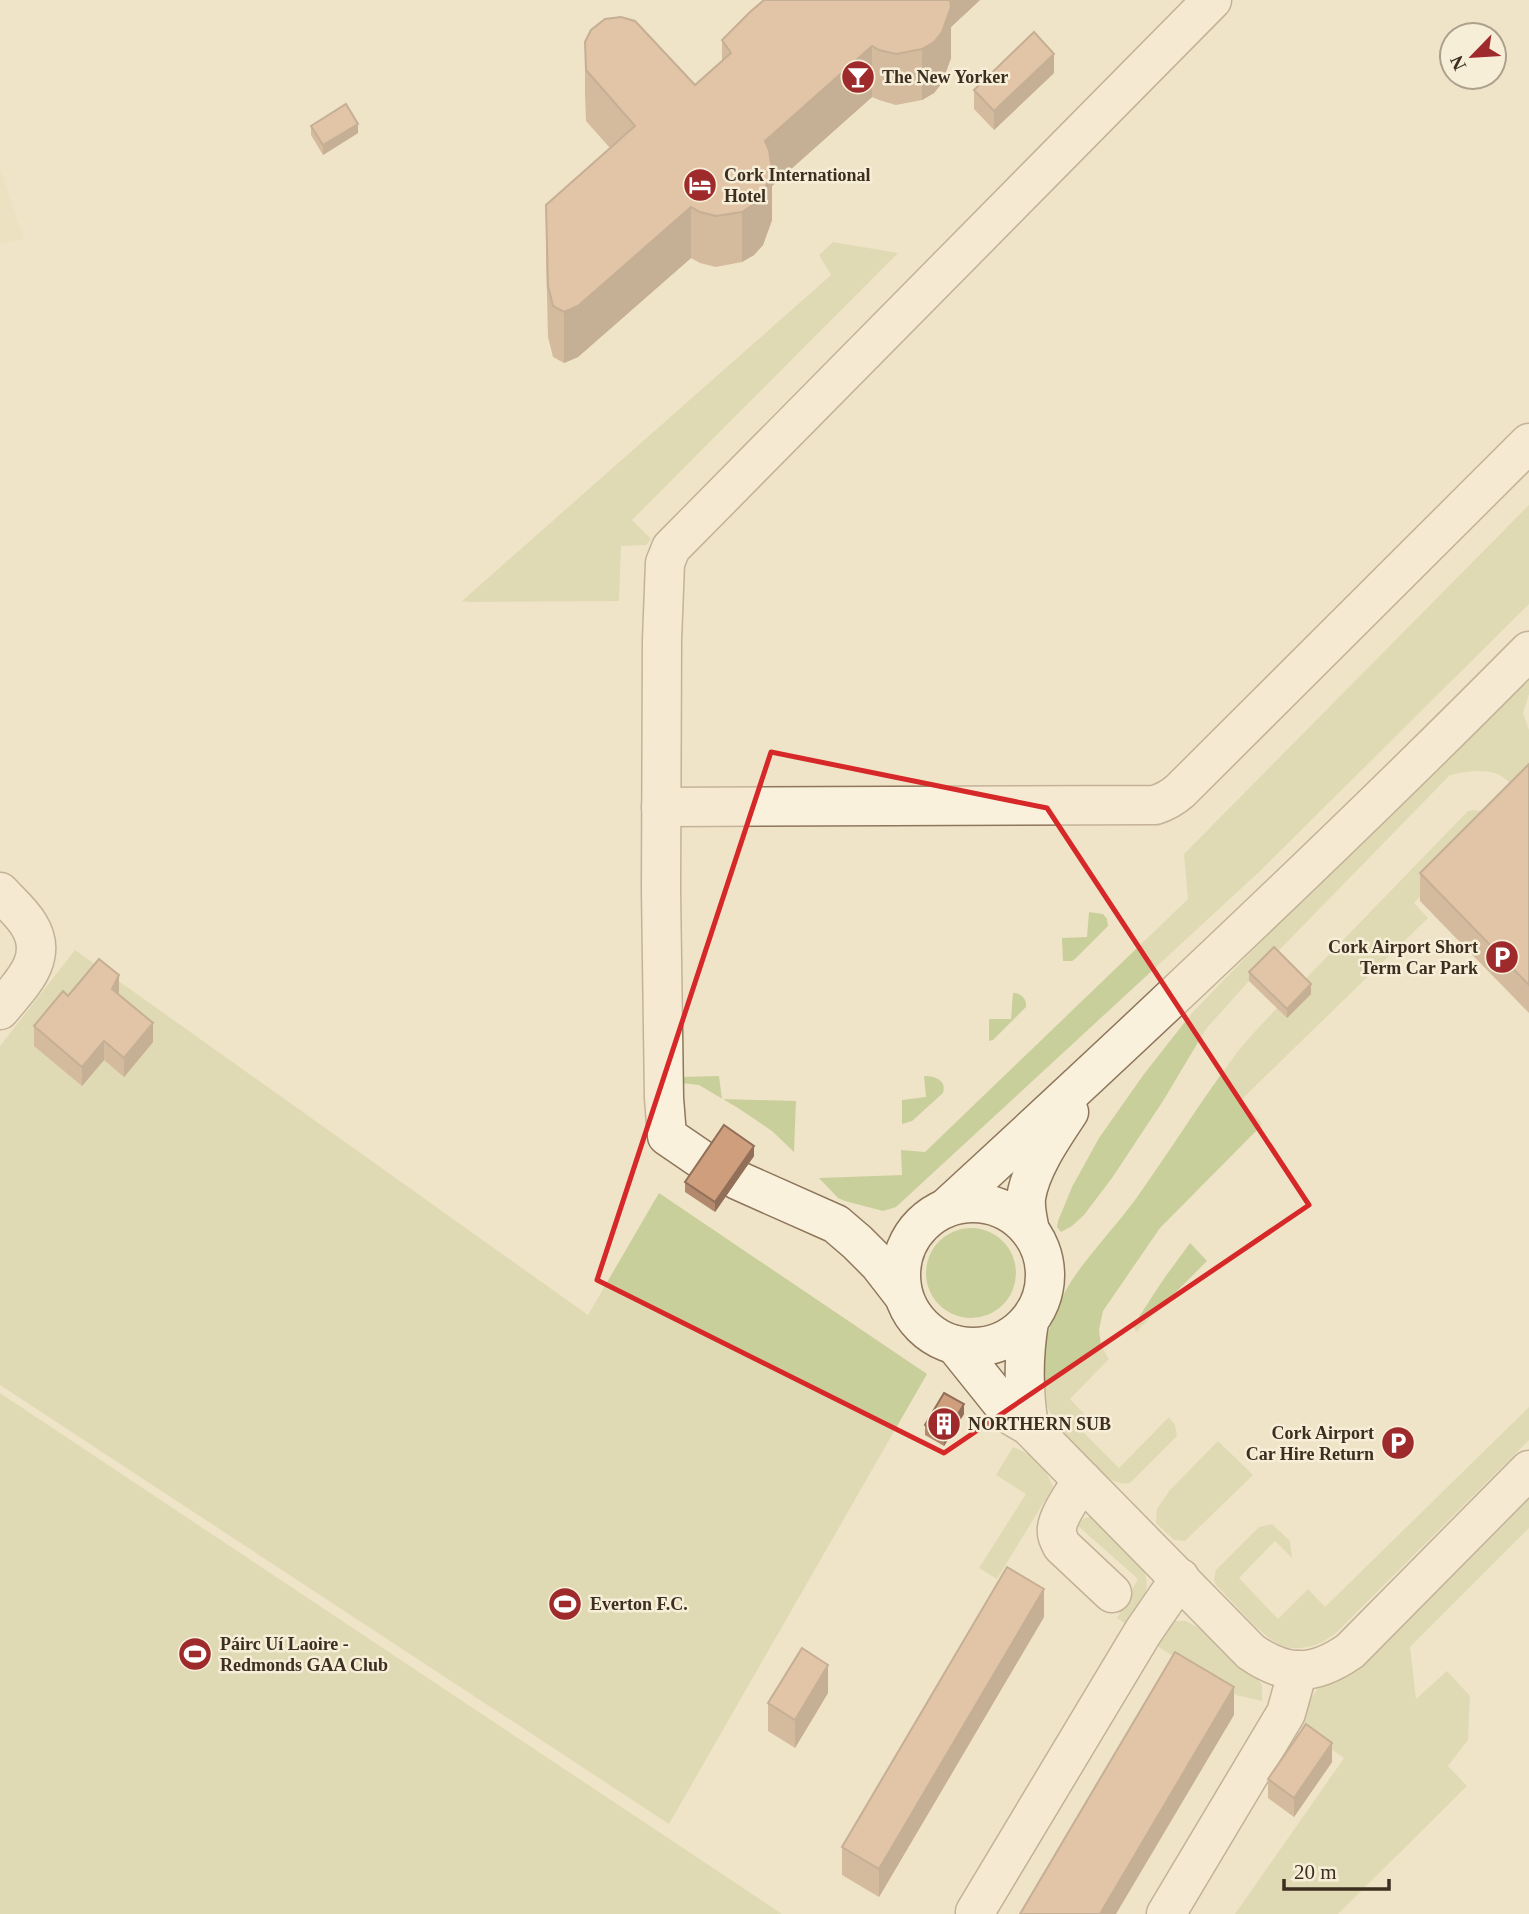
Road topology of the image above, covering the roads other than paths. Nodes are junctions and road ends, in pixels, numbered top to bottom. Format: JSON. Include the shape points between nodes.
{"nodes":[{"id":1,"x":1212,"y":0,"type":"edge"},
{"id":2,"x":1529,"y":443,"type":"edge"},
{"id":3,"x":1529,"y":651,"type":"edge"},
{"id":4,"x":661,"y":807,"type":"junction"},
{"id":5,"x":0,"y":892,"type":"edge"},
{"id":6,"x":0,"y":1010,"type":"edge"},
{"id":7,"x":1092,"y":1074,"type":"junction"},
{"id":8,"x":946,"y":1208,"type":"junction"},
{"id":9,"x":1030,"y":1231,"type":"junction"},
{"id":10,"x":903,"y":1296,"type":"junction"},
{"id":11,"x":1029,"y":1322,"type":"junction"},
{"id":12,"x":955,"y":1345,"type":"junction"},
{"id":13,"x":1029,"y":1426,"type":"junction"},
{"id":14,"x":1529,"y":1470,"type":"edge"},
{"id":15,"x":1082,"y":1480,"type":"junction"},
{"id":16,"x":1180,"y":1578,"type":"junction"},
{"id":17,"x":1112,"y":1594,"type":"dead end"},
{"id":18,"x":1298,"y":1670,"type":"junction"},
{"id":19,"x":975,"y":1912,"type":"dead end"},
{"id":20,"x":1166,"y":1914,"type":"edge"}],
"edges":[{"from":1,"to":4,"type":"street","via":[[671,548],[663,584]]},
{"from":2,"to":4,"type":"street","via":[[1170,800],[1143,806]]},
{"from":3,"to":7,"type":"street","via":[[1265,912]]},
{"from":4,"to":10,"type":"street","via":[[667,1136],[721,1171],[836,1224],[879,1264]]},
{"from":5,"to":6,"type":"street","via":[[29,924],[36,957],[32,971]]},
{"from":7,"to":8,"type":"street"},
{"from":7,"to":9,"type":"street","via":[[1035,1171],[1026,1196]]},
{"from":8,"to":9,"type":"street","via":[[992,1205],[1013,1215]]},
{"from":8,"to":10,"type":"street","via":[[913,1234],[900,1274]]},
{"from":9,"to":11,"type":"street","via":[[1041,1252],[1045,1275],[1041,1298]]},
{"from":10,"to":12,"type":"street","via":[[914,1318],[932,1335]]},
{"from":11,"to":12,"type":"street","via":[[999,1343],[977,1348]]},
{"from":11,"to":13,"type":"street","via":[[1023,1369]]},
{"from":12,"to":13,"type":"street","via":[[1012,1416]]},
{"from":13,"to":15,"type":"street"},
{"from":14,"to":18,"type":"street","via":[[1350,1651],[1326,1665]]},
{"from":15,"to":16,"type":"street"},
{"from":15,"to":17,"type":"street","via":[[1059,1520],[1058,1537]]},
{"from":16,"to":18,"type":"street","via":[[1251,1653],[1280,1669]]},
{"from":16,"to":19,"type":"street"},
{"from":18,"to":20,"type":"street","via":[[1286,1713]]}]}
